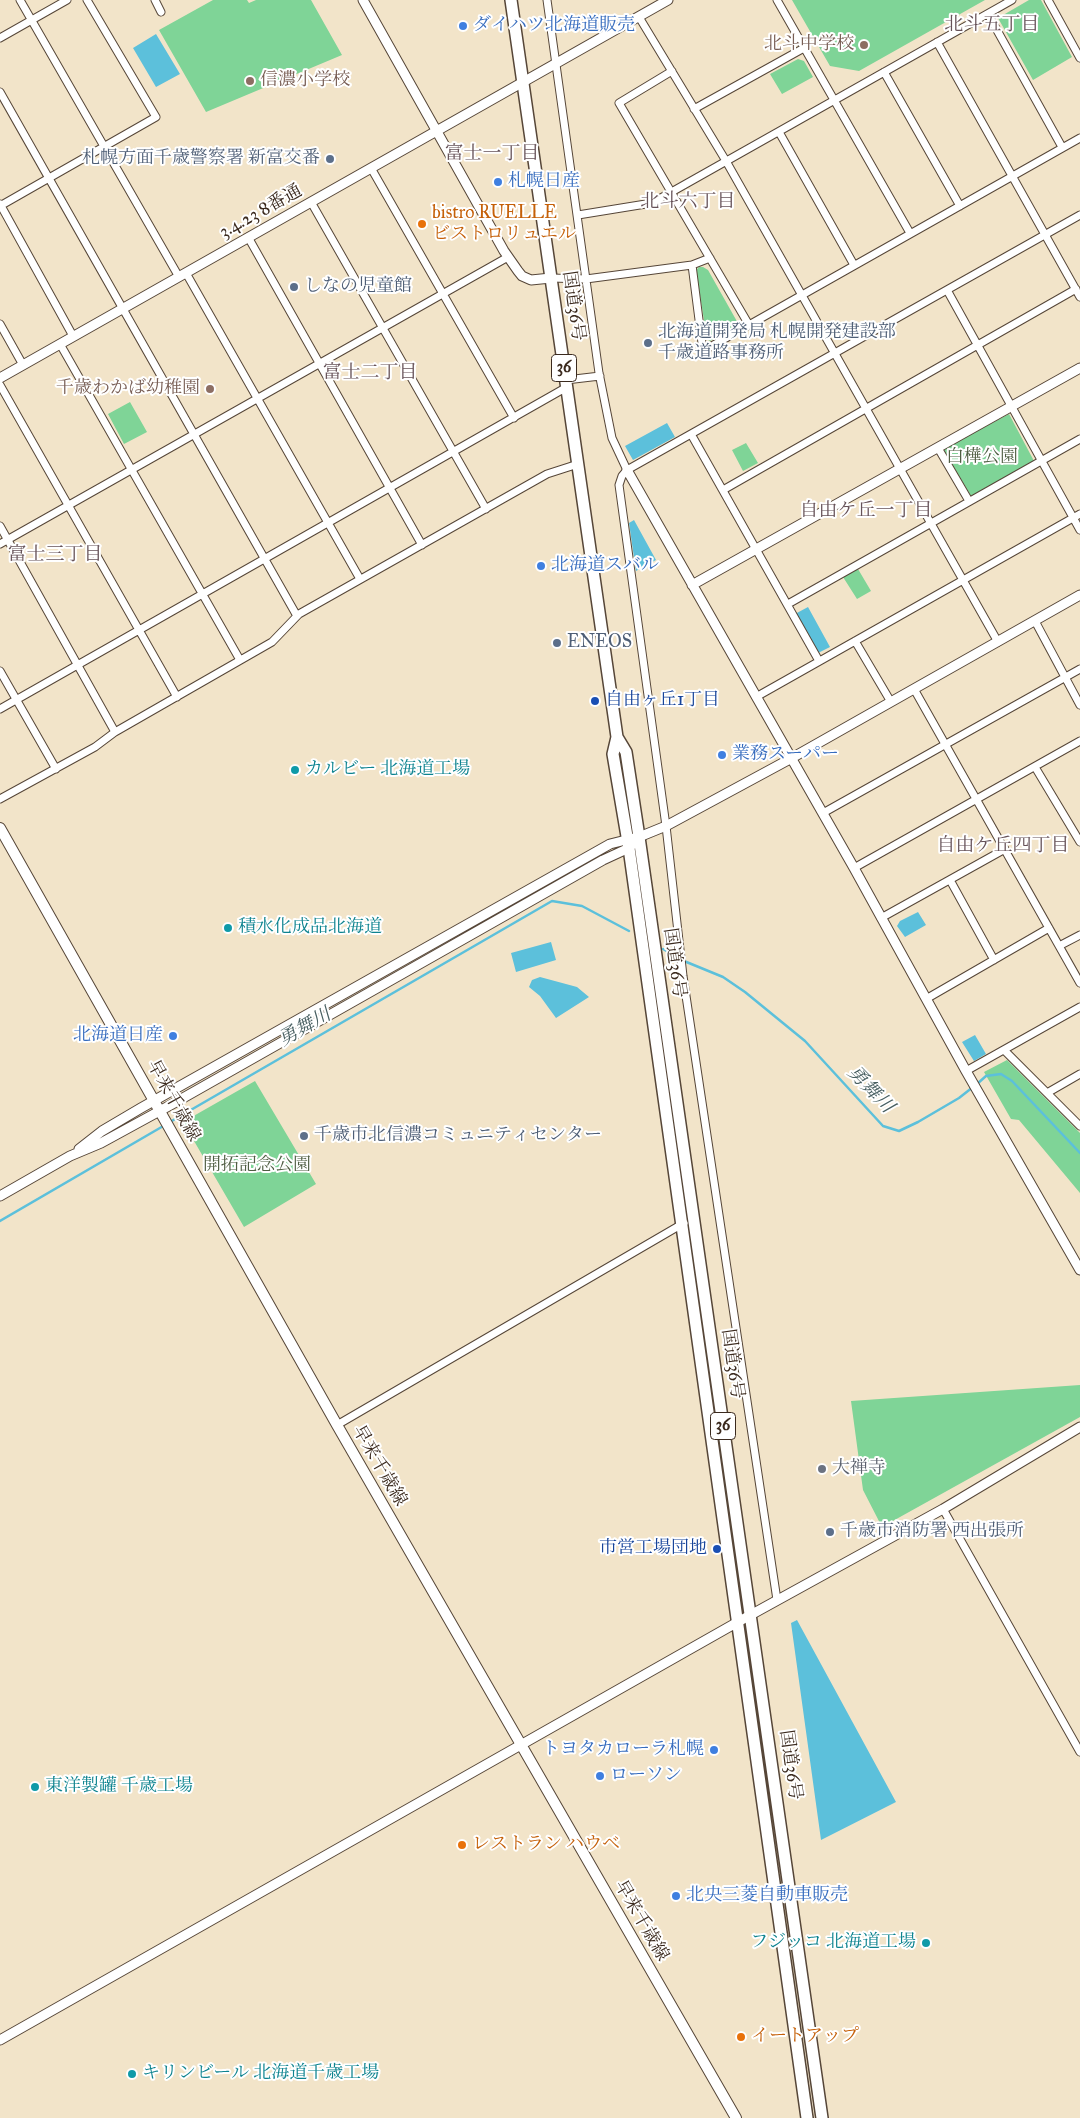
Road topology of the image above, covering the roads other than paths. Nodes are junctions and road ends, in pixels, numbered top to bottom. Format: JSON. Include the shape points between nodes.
{"nodes":[{"id":1,"x":20,"y":0,"type":"edge"},
{"id":2,"x":67,"y":0,"type":"edge"},
{"id":3,"x":88,"y":0,"type":"edge"},
{"id":4,"x":155,"y":0,"type":"edge"},
{"id":5,"x":363,"y":0,"type":"edge"},
{"id":6,"x":510,"y":0,"type":"edge"},
{"id":7,"x":547,"y":0,"type":"edge"},
{"id":8,"x":668,"y":0,"type":"edge"},
{"id":9,"x":777,"y":0,"type":"edge"},
{"id":10,"x":1012,"y":0,"type":"edge"},
{"id":11,"x":1048,"y":0,"type":"edge"},
{"id":12,"x":161,"y":12,"type":"dead end"},
{"id":13,"x":988,"y":14,"type":"junction"},
{"id":14,"x":639,"y":17,"type":"junction"},
{"id":15,"x":31,"y":20,"type":"junction"},
{"id":16,"x":0,"y":38,"type":"edge"},
{"id":17,"x":937,"y":42,"type":"junction"},
{"id":18,"x":804,"y":48,"type":"junction"},
{"id":19,"x":1080,"y":58,"type":"edge"},
{"id":20,"x":558,"y":63,"type":"junction"},
{"id":21,"x":672,"y":71,"type":"junction"},
{"id":22,"x":884,"y":72,"type":"junction"},
{"id":23,"x":522,"y":82,"type":"junction"},
{"id":24,"x":0,"y":92,"type":"edge"},
{"id":25,"x":834,"y":101,"type":"junction"},
{"id":26,"x":694,"y":110,"type":"junction"},
{"id":27,"x":437,"y":129,"type":"junction"},
{"id":28,"x":779,"y":132,"type":"junction"},
{"id":29,"x":1080,"y":138,"type":"edge"},
{"id":30,"x":104,"y":147,"type":"junction"},
{"id":31,"x":1062,"y":148,"type":"junction"},
{"id":32,"x":726,"y":161,"type":"junction"},
{"id":33,"x":371,"y":168,"type":"junction"},
{"id":34,"x":1011,"y":177,"type":"junction"},
{"id":35,"x":50,"y":178,"type":"junction"},
{"id":36,"x":672,"y":192,"type":"junction"},
{"id":37,"x":311,"y":202,"type":"junction"},
{"id":38,"x":0,"y":205,"type":"edge"},
{"id":39,"x":960,"y":206,"type":"junction"},
{"id":40,"x":578,"y":215,"type":"junction"},
{"id":41,"x":1080,"y":215,"type":"edge"},
{"id":42,"x":910,"y":234,"type":"junction"},
{"id":43,"x":1045,"y":235,"type":"junction"},
{"id":44,"x":248,"y":237,"type":"junction"},
{"id":45,"x":508,"y":257,"type":"junction"},
{"id":46,"x":710,"y":258,"type":"junction"},
{"id":47,"x":854,"y":265,"type":"junction"},
{"id":48,"x":692,"y":266,"type":"junction"},
{"id":49,"x":182,"y":275,"type":"junction"},
{"id":50,"x":551,"y":278,"type":"junction"},
{"id":51,"x":586,"y":278,"type":"junction"},
{"id":52,"x":1076,"y":289,"type":"junction"},
{"id":53,"x":947,"y":290,"type":"junction"},
{"id":54,"x":443,"y":294,"type":"junction"},
{"id":55,"x":801,"y":295,"type":"junction"},
{"id":56,"x":1080,"y":297,"type":"edge"},
{"id":57,"x":124,"y":308,"type":"junction"},
{"id":58,"x":0,"y":324,"type":"edge"},
{"id":59,"x":749,"y":325,"type":"junction"},
{"id":60,"x":382,"y":328,"type":"junction"},
{"id":61,"x":74,"y":336,"type":"junction"},
{"id":62,"x":60,"y":344,"type":"junction"},
{"id":63,"x":978,"y":346,"type":"junction"},
{"id":64,"x":833,"y":353,"type":"junction"},
{"id":65,"x":318,"y":364,"type":"junction"},
{"id":66,"x":23,"y":365,"type":"junction"},
{"id":67,"x":1080,"y":368,"type":"edge"},
{"id":68,"x":600,"y":376,"type":"junction"},
{"id":69,"x":0,"y":378,"type":"edge"},
{"id":70,"x":566,"y":384,"type":"junction"},
{"id":71,"x":0,"y":385,"type":"edge"},
{"id":72,"x":257,"y":398,"type":"junction"},
{"id":73,"x":1012,"y":407,"type":"junction"},
{"id":74,"x":865,"y":409,"type":"junction"},
{"id":75,"x":514,"y":418,"type":"junction"},
{"id":76,"x":195,"y":434,"type":"junction"},
{"id":77,"x":691,"y":434,"type":"junction"},
{"id":78,"x":1080,"y":439,"type":"edge"},
{"id":79,"x":938,"y":448,"type":"junction"},
{"id":80,"x":452,"y":452,"type":"junction"},
{"id":81,"x":1042,"y":460,"type":"junction"},
{"id":82,"x":578,"y":464,"type":"junction"},
{"id":83,"x":132,"y":469,"type":"junction"},
{"id":84,"x":627,"y":470,"type":"junction"},
{"id":85,"x":900,"y":470,"type":"junction"},
{"id":86,"x":390,"y":488,"type":"junction"},
{"id":87,"x":723,"y":490,"type":"junction"},
{"id":88,"x":969,"y":500,"type":"junction"},
{"id":89,"x":69,"y":504,"type":"junction"},
{"id":90,"x":486,"y":509,"type":"junction"},
{"id":91,"x":1077,"y":516,"type":"edge"},
{"id":92,"x":930,"y":522,"type":"junction"},
{"id":93,"x":327,"y":523,"type":"junction"},
{"id":94,"x":0,"y":526,"type":"edge"},
{"id":95,"x":1080,"y":530,"type":"edge"},
{"id":96,"x":8,"y":540,"type":"junction"},
{"id":97,"x":0,"y":544,"type":"edge"},
{"id":98,"x":422,"y":545,"type":"junction"},
{"id":99,"x":757,"y":548,"type":"junction"},
{"id":100,"x":265,"y":559,"type":"junction"},
{"id":101,"x":360,"y":579,"type":"junction"},
{"id":102,"x":962,"y":580,"type":"junction"},
{"id":103,"x":692,"y":585,"type":"junction"},
{"id":104,"x":204,"y":594,"type":"junction"},
{"id":105,"x":1080,"y":595,"type":"edge"},
{"id":106,"x":788,"y":604,"type":"junction"},
{"id":107,"x":297,"y":616,"type":"junction"},
{"id":108,"x":1034,"y":621,"type":"junction"},
{"id":109,"x":140,"y":630,"type":"junction"},
{"id":110,"x":855,"y":640,"type":"junction"},
{"id":111,"x":998,"y":642,"type":"junction"},
{"id":112,"x":240,"y":660,"type":"junction"},
{"id":113,"x":819,"y":661,"type":"junction"},
{"id":114,"x":79,"y":664,"type":"junction"},
{"id":115,"x":1080,"y":669,"type":"edge"},
{"id":116,"x":0,"y":671,"type":"edge"},
{"id":117,"x":1065,"y":677,"type":"junction"},
{"id":118,"x":914,"y":689,"type":"junction"},
{"id":119,"x":177,"y":696,"type":"junction"},
{"id":120,"x":756,"y":697,"type":"junction"},
{"id":121,"x":16,"y":700,"type":"junction"},
{"id":122,"x":891,"y":702,"type":"junction"},
{"id":123,"x":1080,"y":704,"type":"edge"},
{"id":124,"x":0,"y":709,"type":"edge"},
{"id":125,"x":115,"y":732,"type":"junction"},
{"id":126,"x":1080,"y":741,"type":"edge"},
{"id":127,"x":946,"y":745,"type":"junction"},
{"id":128,"x":790,"y":759,"type":"junction"},
{"id":129,"x":1035,"y":767,"type":"junction"},
{"id":130,"x":56,"y":769,"type":"junction"},
{"id":131,"x":0,"y":799,"type":"edge"},
{"id":132,"x":977,"y":800,"type":"junction"},
{"id":133,"x":823,"y":813,"type":"junction"},
{"id":134,"x":666,"y":826,"type":"junction"},
{"id":135,"x":0,"y":828,"type":"edge"},
{"id":136,"x":632,"y":841,"type":"junction"},
{"id":137,"x":1080,"y":842,"type":"edge"},
{"id":138,"x":1004,"y":849,"type":"junction"},
{"id":139,"x":854,"y":868,"type":"junction"},
{"id":140,"x":950,"y":880,"type":"junction"},
{"id":141,"x":881,"y":918,"type":"junction"},
{"id":142,"x":1049,"y":928,"type":"junction"},
{"id":143,"x":1080,"y":935,"type":"edge"},
{"id":144,"x":1060,"y":946,"type":"junction"},
{"id":145,"x":994,"y":960,"type":"junction"},
{"id":146,"x":1080,"y":983,"type":"edge"},
{"id":147,"x":926,"y":999,"type":"junction"},
{"id":148,"x":1080,"y":1007,"type":"edge"},
{"id":149,"x":1004,"y":1050,"type":"junction"},
{"id":150,"x":968,"y":1074,"type":"junction"},
{"id":151,"x":1080,"y":1074,"type":"edge"},
{"id":152,"x":1047,"y":1093,"type":"junction"},
{"id":153,"x":155,"y":1100,"type":"junction"},
{"id":154,"x":165,"y":1120,"type":"junction"},
{"id":155,"x":1080,"y":1126,"type":"edge"},
{"id":156,"x":70,"y":1156,"type":"junction"},
{"id":157,"x":0,"y":1196,"type":"edge"},
{"id":158,"x":682,"y":1223,"type":"junction"},
{"id":159,"x":694,"y":1224,"type":"junction"},
{"id":160,"x":1080,"y":1270,"type":"edge"},
{"id":161,"x":337,"y":1425,"type":"junction"},
{"id":162,"x":1080,"y":1427,"type":"edge"},
{"id":163,"x":943,"y":1509,"type":"junction"},
{"id":164,"x":777,"y":1600,"type":"junction"},
{"id":165,"x":751,"y":1615,"type":"junction"},
{"id":166,"x":736,"y":1623,"type":"junction"},
{"id":167,"x":521,"y":1745,"type":"junction"},
{"id":168,"x":1080,"y":1752,"type":"edge"},
{"id":169,"x":0,"y":2040,"type":"edge"},
{"id":170,"x":736,"y":2118,"type":"edge"},
{"id":171,"x":807,"y":2118,"type":"edge"},
{"id":172,"x":822,"y":2118,"type":"edge"}],
"edges":[{"from":1,"to":15,"type":"street"},
{"from":2,"to":15,"type":"street"},
{"from":3,"to":30,"type":"street","via":[[156,117]]},
{"from":4,"to":12,"type":"street"},
{"from":5,"to":27,"type":"street"},
{"from":6,"to":23,"type":"highway","name":"国道36号","number":"36"},
{"from":7,"to":20,"type":"street"},
{"from":8,"to":14,"type":"street","name":"3.4.23 8番通"},
{"from":9,"to":18,"type":"street"},
{"from":10,"to":13,"type":"street"},
{"from":11,"to":19,"type":"street"},
{"from":13,"to":17,"type":"street"},
{"from":13,"to":31,"type":"street"},
{"from":14,"to":20,"type":"street","name":"3.4.23 8番通"},
{"from":14,"to":21,"type":"street"},
{"from":15,"to":16,"type":"street"},
{"from":15,"to":30,"type":"street"},
{"from":17,"to":22,"type":"street"},
{"from":17,"to":34,"type":"street"},
{"from":18,"to":25,"type":"street"},
{"from":18,"to":26,"type":"street"},
{"from":20,"to":23,"type":"street","name":"3.4.23 8番通"},
{"from":20,"to":40,"type":"street"},
{"from":21,"to":26,"type":"street"},
{"from":21,"to":36,"type":"street","via":[[619,103]]},
{"from":22,"to":25,"type":"street"},
{"from":22,"to":39,"type":"street"},
{"from":23,"to":27,"type":"street","name":"3.4.23 8番通"},
{"from":23,"to":50,"type":"highway","name":"国道36号","number":"36"},
{"from":24,"to":35,"type":"street"},
{"from":25,"to":28,"type":"street"},
{"from":25,"to":42,"type":"street"},
{"from":26,"to":32,"type":"street"},
{"from":27,"to":33,"type":"street","name":"3.4.23 8番通"},
{"from":27,"to":45,"type":"street"},
{"from":28,"to":32,"type":"street"},
{"from":28,"to":47,"type":"street"},
{"from":29,"to":31,"type":"street"},
{"from":30,"to":35,"type":"street"},
{"from":30,"to":49,"type":"street"},
{"from":31,"to":34,"type":"street"},
{"from":32,"to":36,"type":"street"},
{"from":32,"to":55,"type":"street"},
{"from":33,"to":37,"type":"street","name":"3.4.23 8番通"},
{"from":33,"to":54,"type":"street"},
{"from":34,"to":39,"type":"street"},
{"from":34,"to":43,"type":"street"},
{"from":35,"to":38,"type":"street"},
{"from":35,"to":57,"type":"street"},
{"from":36,"to":40,"type":"street","via":[[652,203]]},
{"from":36,"to":46,"type":"street"},
{"from":37,"to":44,"type":"street","name":"3.4.23 8番通"},
{"from":37,"to":60,"type":"street"},
{"from":38,"to":61,"type":"street"},
{"from":39,"to":42,"type":"street"},
{"from":40,"to":51,"type":"street"},
{"from":41,"to":43,"type":"street"},
{"from":42,"to":47,"type":"street"},
{"from":43,"to":52,"type":"street"},
{"from":43,"to":53,"type":"street"},
{"from":44,"to":49,"type":"street","name":"3.4.23 8番通"},
{"from":44,"to":65,"type":"street"},
{"from":45,"to":50,"type":"street","via":[[526,279]]},
{"from":45,"to":54,"type":"street"},
{"from":46,"to":48,"type":"street"},
{"from":46,"to":59,"type":"street"},
{"from":47,"to":55,"type":"street"},
{"from":48,"to":51,"type":"street"},
{"from":48,"to":59,"type":"street","via":[[703,351]]},
{"from":49,"to":57,"type":"street","name":"3.4.23 8番通"},
{"from":49,"to":72,"type":"street"},
{"from":50,"to":51,"type":"street"},
{"from":50,"to":70,"type":"highway","name":"国道36号","number":"36"},
{"from":51,"to":68,"type":"street"},
{"from":52,"to":56,"type":"street"},
{"from":52,"to":63,"type":"street"},
{"from":53,"to":63,"type":"street"},
{"from":53,"to":64,"type":"street"},
{"from":54,"to":60,"type":"street"},
{"from":54,"to":75,"type":"street"},
{"from":55,"to":59,"type":"street"},
{"from":55,"to":64,"type":"street"},
{"from":57,"to":61,"type":"street","name":"3.4.23 8番通"},
{"from":57,"to":76,"type":"street"},
{"from":58,"to":66,"type":"street"},
{"from":60,"to":65,"type":"street"},
{"from":60,"to":80,"type":"street"},
{"from":61,"to":62,"type":"street","name":"3.4.23 8番通"},
{"from":62,"to":66,"type":"street","name":"3.4.23 8番通"},
{"from":62,"to":83,"type":"street"},
{"from":63,"to":73,"type":"street"},
{"from":63,"to":74,"type":"street"},
{"from":64,"to":74,"type":"street"},
{"from":64,"to":77,"type":"street"},
{"from":65,"to":72,"type":"street"},
{"from":65,"to":86,"type":"street"},
{"from":66,"to":69,"type":"street","name":"3.4.23 8番通"},
{"from":67,"to":73,"type":"street"},
{"from":68,"to":70,"type":"street"},
{"from":68,"to":84,"type":"street","via":[[612,438]]},
{"from":70,"to":75,"type":"street"},
{"from":70,"to":82,"type":"highway","name":"国道36号","number":"36"},
{"from":71,"to":89,"type":"street"},
{"from":72,"to":76,"type":"street"},
{"from":72,"to":93,"type":"street"},
{"from":73,"to":79,"type":"street"},
{"from":73,"to":81,"type":"street"},
{"from":74,"to":85,"type":"street"},
{"from":74,"to":87,"type":"street"},
{"from":75,"to":80,"type":"street"},
{"from":76,"to":83,"type":"street"},
{"from":76,"to":100,"type":"street"},
{"from":77,"to":84,"type":"street"},
{"from":77,"to":87,"type":"street"},
{"from":78,"to":81,"type":"street"},
{"from":79,"to":85,"type":"street"},
{"from":79,"to":88,"type":"street"},
{"from":80,"to":86,"type":"street"},
{"from":80,"to":90,"type":"street"},
{"from":81,"to":88,"type":"street"},
{"from":81,"to":91,"type":"street"},
{"from":82,"to":90,"type":"street","via":[[547,474]]},
{"from":82,"to":136,"type":"highway","name":"国道36号","number":"36","via":[[617,737],[626,752]]},
{"from":83,"to":89,"type":"street"},
{"from":83,"to":104,"type":"street"},
{"from":84,"to":103,"type":"street"},
{"from":84,"to":134,"type":"street","via":[[619,484]]},
{"from":85,"to":92,"type":"street"},
{"from":85,"to":99,"type":"street"},
{"from":86,"to":93,"type":"street"},
{"from":86,"to":98,"type":"street"},
{"from":87,"to":99,"type":"street"},
{"from":88,"to":92,"type":"street"},
{"from":89,"to":96,"type":"street"},
{"from":89,"to":109,"type":"street"},
{"from":90,"to":98,"type":"street"},
{"from":91,"to":95,"type":"street"},
{"from":91,"to":102,"type":"street"},
{"from":92,"to":102,"type":"street"},
{"from":92,"to":106,"type":"street"},
{"from":93,"to":100,"type":"street"},
{"from":93,"to":101,"type":"street"},
{"from":94,"to":96,"type":"street"},
{"from":96,"to":97,"type":"street"},
{"from":96,"to":114,"type":"street"},
{"from":98,"to":101,"type":"street"},
{"from":99,"to":103,"type":"street"},
{"from":99,"to":106,"type":"street"},
{"from":100,"to":104,"type":"street"},
{"from":100,"to":107,"type":"street"},
{"from":101,"to":107,"type":"street"},
{"from":102,"to":110,"type":"street"},
{"from":102,"to":111,"type":"street"},
{"from":103,"to":120,"type":"street"},
{"from":104,"to":109,"type":"street"},
{"from":104,"to":112,"type":"street"},
{"from":105,"to":108,"type":"street"},
{"from":106,"to":113,"type":"street"},
{"from":107,"to":112,"type":"street","via":[[272,642]]},
{"from":108,"to":111,"type":"street"},
{"from":108,"to":117,"type":"street"},
{"from":109,"to":114,"type":"street"},
{"from":109,"to":119,"type":"street"},
{"from":110,"to":113,"type":"street"},
{"from":110,"to":122,"type":"street"},
{"from":111,"to":118,"type":"street"},
{"from":112,"to":119,"type":"street"},
{"from":113,"to":120,"type":"street"},
{"from":114,"to":121,"type":"street"},
{"from":114,"to":125,"type":"street"},
{"from":115,"to":117,"type":"street"},
{"from":116,"to":121,"type":"street"},
{"from":117,"to":123,"type":"street"},
{"from":117,"to":127,"type":"street"},
{"from":118,"to":122,"type":"street"},
{"from":118,"to":127,"type":"street"},
{"from":119,"to":125,"type":"street"},
{"from":120,"to":128,"type":"street"},
{"from":121,"to":124,"type":"street"},
{"from":121,"to":130,"type":"street"},
{"from":122,"to":128,"type":"street"},
{"from":125,"to":130,"type":"street"},
{"from":126,"to":129,"type":"street"},
{"from":127,"to":132,"type":"street"},
{"from":127,"to":133,"type":"street"},
{"from":128,"to":133,"type":"street"},
{"from":128,"to":134,"type":"street"},
{"from":129,"to":132,"type":"street"},
{"from":129,"to":137,"type":"street"},
{"from":130,"to":131,"type":"street"},
{"from":132,"to":138,"type":"street"},
{"from":132,"to":139,"type":"street"},
{"from":133,"to":139,"type":"street"},
{"from":134,"to":136,"type":"street"},
{"from":134,"to":164,"type":"street","via":[[678,942]]},
{"from":135,"to":153,"type":"main road","name":"早来千歳線"},
{"from":136,"to":153,"type":"street","via":[[601,849]]},
{"from":136,"to":154,"type":"street"},
{"from":136,"to":158,"type":"highway","name":"国道36号","number":"36"},
{"from":136,"to":159,"type":"highway","name":"国道36号","number":"36"},
{"from":138,"to":140,"type":"street"},
{"from":138,"to":142,"type":"street"},
{"from":139,"to":141,"type":"street"},
{"from":140,"to":141,"type":"street"},
{"from":140,"to":145,"type":"street"},
{"from":141,"to":147,"type":"street"},
{"from":142,"to":144,"type":"street"},
{"from":142,"to":145,"type":"street"},
{"from":143,"to":144,"type":"street"},
{"from":144,"to":146,"type":"street"},
{"from":145,"to":147,"type":"street"},
{"from":147,"to":150,"type":"street"},
{"from":148,"to":149,"type":"street"},
{"from":149,"to":150,"type":"street"},
{"from":149,"to":152,"type":"street"},
{"from":150,"to":160,"type":"street"},
{"from":151,"to":152,"type":"street"},
{"from":152,"to":155,"type":"street"},
{"from":153,"to":154,"type":"main road","name":"早来千歳線"},
{"from":153,"to":156,"type":"street","via":[[102,1131]]},
{"from":154,"to":156,"type":"street"},
{"from":154,"to":161,"type":"main road","name":"早来千歳線"},
{"from":156,"to":157,"type":"street"},
{"from":158,"to":159,"type":"street"},
{"from":158,"to":161,"type":"street"},
{"from":158,"to":166,"type":"highway","name":"国道36号","number":"36"},
{"from":159,"to":165,"type":"highway","name":"国道36号","number":"36"},
{"from":161,"to":167,"type":"main road","name":"早来千歳線"},
{"from":162,"to":163,"type":"street"},
{"from":163,"to":164,"type":"street"},
{"from":163,"to":168,"type":"street"},
{"from":164,"to":165,"type":"street"},
{"from":165,"to":166,"type":"street"},
{"from":165,"to":172,"type":"highway","name":"国道36号","number":"36"},
{"from":166,"to":167,"type":"street"},
{"from":166,"to":171,"type":"highway","name":"国道36号","number":"36"},
{"from":167,"to":169,"type":"street"},
{"from":167,"to":170,"type":"main road","name":"早来千歳線"}]}
